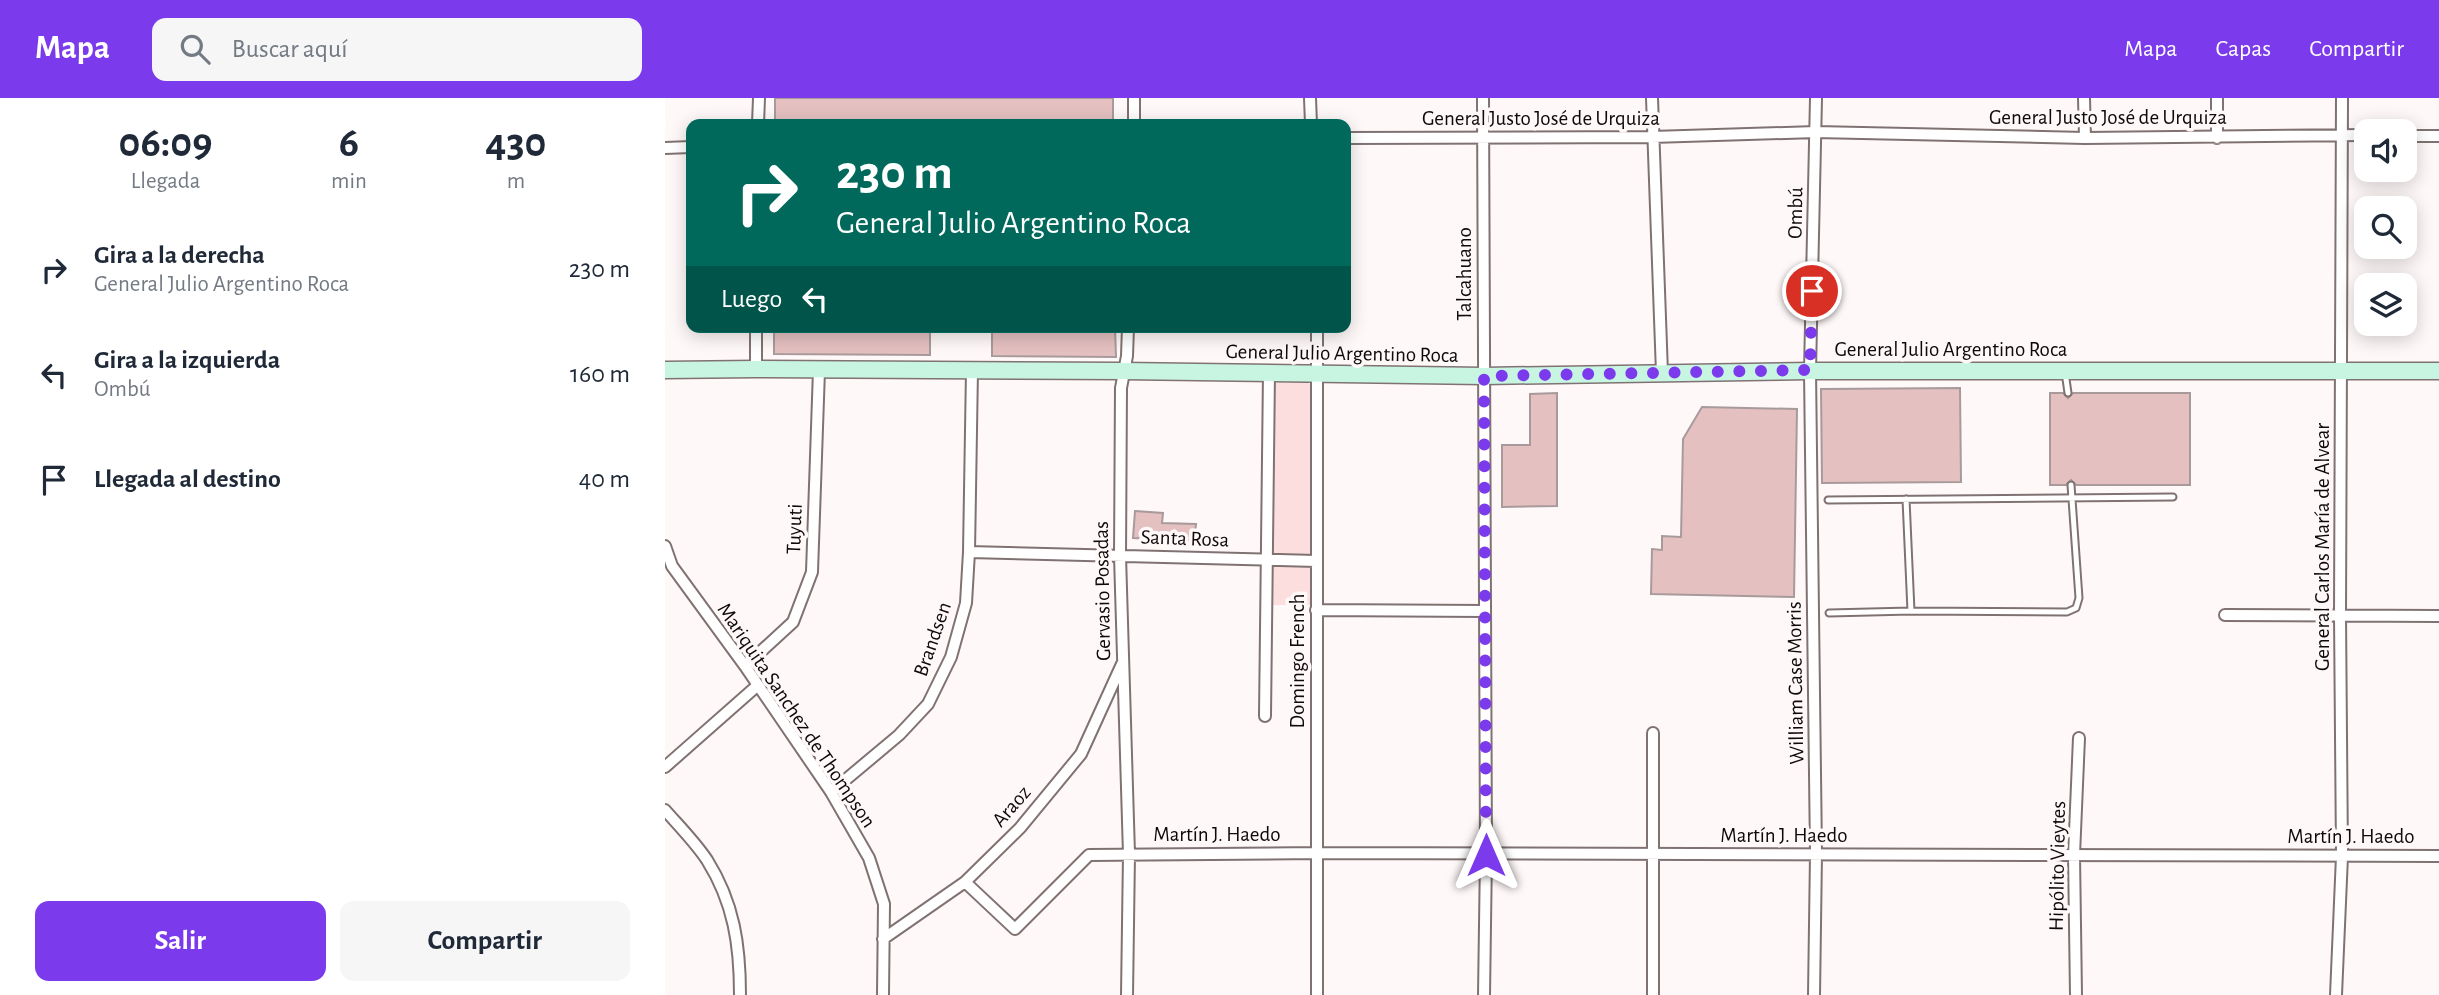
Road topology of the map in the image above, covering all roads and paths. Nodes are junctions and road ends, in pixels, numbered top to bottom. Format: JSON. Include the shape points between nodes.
{"nodes":[{"id":1,"x":759,"y":98,"type":"edge"},
{"id":2,"x":1134,"y":98,"type":"edge"},
{"id":3,"x":1310,"y":98,"type":"edge"},
{"id":4,"x":1483,"y":98,"type":"edge"},
{"id":5,"x":1652,"y":98,"type":"edge"},
{"id":6,"x":1816,"y":98,"type":"edge"},
{"id":7,"x":2084,"y":98,"type":"edge"},
{"id":8,"x":2217,"y":98,"type":"edge"},
{"id":9,"x":2341,"y":98,"type":"edge"},
{"id":10,"x":758,"y":119,"type":"edge"},
{"id":11,"x":1134,"y":119,"type":"edge"},
{"id":12,"x":1311,"y":119,"type":"edge"},
{"id":13,"x":1816,"y":132,"type":"junction"},
{"id":14,"x":2341,"y":135,"type":"junction"},
{"id":15,"x":2354,"y":135,"type":"edge"},
{"id":16,"x":2417,"y":136,"type":"edge"},
{"id":17,"x":2439,"y":136,"type":"edge"},
{"id":18,"x":1652,"y":137,"type":"junction"},
{"id":19,"x":1351,"y":138,"type":"edge"},
{"id":20,"x":1483,"y":138,"type":"junction"},
{"id":21,"x":2085,"y":138,"type":"junction"},
{"id":22,"x":2217,"y":138,"type":"junction"},
{"id":23,"x":686,"y":147,"type":"edge"},
{"id":24,"x":665,"y":148,"type":"edge"},
{"id":25,"x":757,"y":333,"type":"edge"},
{"id":26,"x":1128,"y":333,"type":"edge"},
{"id":27,"x":1317,"y":333,"type":"edge"},
{"id":28,"x":756,"y":369,"type":"junction"},
{"id":29,"x":665,"y":370,"type":"edge"},
{"id":30,"x":819,"y":370,"type":"junction"},
{"id":31,"x":972,"y":370,"type":"junction"},
{"id":32,"x":1810,"y":370,"type":"junction"},
{"id":33,"x":2064,"y":370,"type":"junction"},
{"id":34,"x":2341,"y":370,"type":"junction"},
{"id":35,"x":1123,"y":371,"type":"junction"},
{"id":36,"x":2439,"y":371,"type":"edge"},
{"id":37,"x":1269,"y":372,"type":"junction"},
{"id":38,"x":1319,"y":373,"type":"junction"},
{"id":39,"x":1661,"y":373,"type":"junction"},
{"id":40,"x":1484,"y":376,"type":"junction"},
{"id":41,"x":2068,"y":393,"type":"dead end"},
{"id":42,"x":2071,"y":485,"type":"dead end"},
{"id":43,"x":2173,"y":497,"type":"dead end"},
{"id":44,"x":1906,"y":499,"type":"junction"},
{"id":45,"x":2070,"y":499,"type":"junction"},
{"id":46,"x":1828,"y":500,"type":"dead end"},
{"id":47,"x":665,"y":547,"type":"edge"},
{"id":48,"x":969,"y":552,"type":"junction"},
{"id":49,"x":1119,"y":556,"type":"junction"},
{"id":50,"x":1267,"y":560,"type":"junction"},
{"id":51,"x":1316,"y":561,"type":"junction"},
{"id":52,"x":1316,"y":610,"type":"junction"},
{"id":53,"x":1485,"y":611,"type":"junction"},
{"id":54,"x":1911,"y":611,"type":"junction"},
{"id":55,"x":1829,"y":613,"type":"dead end"},
{"id":56,"x":2225,"y":615,"type":"dead end"},
{"id":57,"x":2340,"y":615,"type":"junction"},
{"id":58,"x":2439,"y":616,"type":"edge"},
{"id":59,"x":1123,"y":662,"type":"junction"},
{"id":60,"x":745,"y":666,"type":"junction"},
{"id":61,"x":758,"y":685,"type":"junction"},
{"id":62,"x":1265,"y":716,"type":"dead end"},
{"id":63,"x":1653,"y":733,"type":"dead end"},
{"id":64,"x":2079,"y":738,"type":"dead end"},
{"id":65,"x":665,"y":767,"type":"edge"},
{"id":66,"x":831,"y":792,"type":"junction"},
{"id":67,"x":665,"y":810,"type":"edge"},
{"id":68,"x":1316,"y":853,"type":"junction"},
{"id":69,"x":1129,"y":854,"type":"junction"},
{"id":70,"x":1816,"y":854,"type":"junction"},
{"id":71,"x":1486,"y":855,"type":"junction"},
{"id":72,"x":1653,"y":855,"type":"junction"},
{"id":73,"x":2074,"y":855,"type":"junction"},
{"id":74,"x":2343,"y":856,"type":"junction"},
{"id":75,"x":2439,"y":856,"type":"edge"},
{"id":76,"x":965,"y":882,"type":"junction"},
{"id":77,"x":883,"y":939,"type":"junction"},
{"id":78,"x":740,"y":995,"type":"edge"},
{"id":79,"x":883,"y":995,"type":"edge"},
{"id":80,"x":1128,"y":995,"type":"edge"},
{"id":81,"x":1317,"y":995,"type":"edge"},
{"id":82,"x":1484,"y":995,"type":"edge"},
{"id":83,"x":1653,"y":995,"type":"edge"},
{"id":84,"x":1814,"y":995,"type":"edge"},
{"id":85,"x":2075,"y":995,"type":"edge"},
{"id":86,"x":2336,"y":995,"type":"edge"}],
"edges":[{"from":1,"to":10,"type":"street"},
{"from":2,"to":11,"type":"street"},
{"from":3,"to":12,"type":"street"},
{"from":4,"to":20,"type":"street","name":"Talcahuano"},
{"from":5,"to":18,"type":"street"},
{"from":6,"to":13,"type":"street","name":"Ombú"},
{"from":7,"to":21,"type":"street"},
{"from":8,"to":22,"type":"street"},
{"from":9,"to":14,"type":"street","name":"General Carlos María de Alvear"},
{"from":13,"to":18,"type":"street","name":"General Justo José de Urquiza"},
{"from":13,"to":21,"type":"street","name":"General Justo José de Urquiza"},
{"from":13,"to":32,"type":"street","name":"Ombú"},
{"from":14,"to":15,"type":"street","name":"General Justo José de Urquiza"},
{"from":14,"to":22,"type":"street","name":"General Justo José de Urquiza"},
{"from":14,"to":34,"type":"street","name":"General Carlos María de Alvear"},
{"from":16,"to":17,"type":"street"},
{"from":18,"to":20,"type":"street","name":"General Justo José de Urquiza"},
{"from":18,"to":39,"type":"street"},
{"from":19,"to":20,"type":"street","name":"General Justo José de Urquiza"},
{"from":20,"to":40,"type":"street","name":"Talcahuano"},
{"from":21,"to":22,"type":"street","name":"General Justo José de Urquiza"},
{"from":23,"to":24,"type":"street"},
{"from":25,"to":28,"type":"street"},
{"from":26,"to":35,"type":"street","name":"Gervasio Posadas"},
{"from":27,"to":38,"type":"street","name":"Domingo French"},
{"from":28,"to":29,"type":"street","name":"General Julio Argentino Roca"},
{"from":28,"to":30,"type":"street","name":"General Julio Argentino Roca"},
{"from":30,"to":31,"type":"street","name":"General Julio Argentino Roca"},
{"from":30,"to":60,"type":"street","name":"Tuyuti","via":[[812,572],[793,622]]},
{"from":31,"to":35,"type":"street","name":"General Julio Argentino Roca"},
{"from":31,"to":48,"type":"street","name":"Brandsen"},
{"from":32,"to":33,"type":"street","name":"General Julio Argentino Roca"},
{"from":32,"to":39,"type":"street","name":"General Julio Argentino Roca"},
{"from":32,"to":70,"type":"street","name":"William Case Morris"},
{"from":33,"to":34,"type":"street","name":"General Julio Argentino Roca"},
{"from":33,"to":41,"type":"lane"},
{"from":34,"to":36,"type":"street","name":"General Julio Argentino Roca"},
{"from":34,"to":57,"type":"street","name":"General Carlos María de Alvear"},
{"from":35,"to":37,"type":"street","name":"General Julio Argentino Roca"},
{"from":35,"to":49,"type":"street","name":"Gervasio Posadas"},
{"from":37,"to":38,"type":"street","name":"General Julio Argentino Roca"},
{"from":37,"to":50,"type":"street"},
{"from":38,"to":40,"type":"street","name":"General Julio Argentino Roca"},
{"from":38,"to":51,"type":"street","name":"Domingo French"},
{"from":39,"to":40,"type":"street","name":"General Julio Argentino Roca"},
{"from":40,"to":53,"type":"street","name":"Talcahuano"},
{"from":42,"to":45,"type":"lane"},
{"from":43,"to":45,"type":"lane"},
{"from":44,"to":45,"type":"lane"},
{"from":44,"to":46,"type":"lane"},
{"from":44,"to":54,"type":"lane"},
{"from":45,"to":54,"type":"lane","via":[[2079,598],[2076,608],[2067,612]]},
{"from":47,"to":60,"type":"street","name":"Mariquita Sanchez de Thompson","via":[[672,566]]},
{"from":48,"to":49,"type":"street","name":"Santa Rosa"},
{"from":48,"to":66,"type":"street","name":"Brandsen","via":[[966,603],[951,657],[928,704]]},
{"from":49,"to":50,"type":"street","name":"Santa Rosa"},
{"from":49,"to":59,"type":"street","name":"Gervasio Posadas"},
{"from":50,"to":51,"type":"street","name":"Santa Rosa"},
{"from":50,"to":62,"type":"street"},
{"from":51,"to":52,"type":"street","name":"Domingo French"},
{"from":52,"to":53,"type":"street"},
{"from":52,"to":68,"type":"street","name":"Domingo French"},
{"from":53,"to":71,"type":"street","name":"Talcahuano"},
{"from":54,"to":55,"type":"lane"},
{"from":56,"to":57,"type":"street"},
{"from":57,"to":58,"type":"street"},
{"from":57,"to":74,"type":"street","name":"General Carlos María de Alvear"},
{"from":59,"to":69,"type":"street","name":"Gervasio Posadas"},
{"from":59,"to":76,"type":"street","name":"Araoz","via":[[1081,754],[1020,828]]},
{"from":60,"to":61,"type":"street","name":"Mariquita Sanchez de Thompson"},
{"from":61,"to":65,"type":"street"},
{"from":61,"to":66,"type":"street","name":"Mariquita Sanchez de Thompson"},
{"from":63,"to":72,"type":"street"},
{"from":64,"to":73,"type":"street","name":"Hipólito Vieytes"},
{"from":66,"to":77,"type":"street","name":"Mariquita Sanchez de Thompson","via":[[869,859],[884,904]]},
{"from":67,"to":78,"type":"street","via":[[706,859],[729,902],[740,953]]},
{"from":68,"to":69,"type":"street","name":"Martín J. Haedo"},
{"from":68,"to":71,"type":"street","name":"Martín J. Haedo"},
{"from":68,"to":81,"type":"street","name":"Domingo French"},
{"from":69,"to":76,"type":"street","via":[[1089,855],[1015,929]]},
{"from":69,"to":80,"type":"street","name":"Gervasio Posadas"},
{"from":70,"to":72,"type":"street","name":"Martín J. Haedo"},
{"from":70,"to":73,"type":"street","name":"Martín J. Haedo"},
{"from":70,"to":84,"type":"street","name":"William Case Morris"},
{"from":71,"to":72,"type":"street","name":"Martín J. Haedo"},
{"from":71,"to":82,"type":"street","name":"Talcahuano"},
{"from":72,"to":83,"type":"street"},
{"from":73,"to":74,"type":"street","name":"Martín J. Haedo"},
{"from":73,"to":85,"type":"street","name":"Hipólito Vieytes"},
{"from":74,"to":75,"type":"street","name":"Martín J. Haedo"},
{"from":74,"to":86,"type":"street","name":"General Carlos María de Alvear"},
{"from":76,"to":77,"type":"street","name":"Araoz"},
{"from":77,"to":79,"type":"street","name":"Mariquita Sanchez de Thompson"}]}
